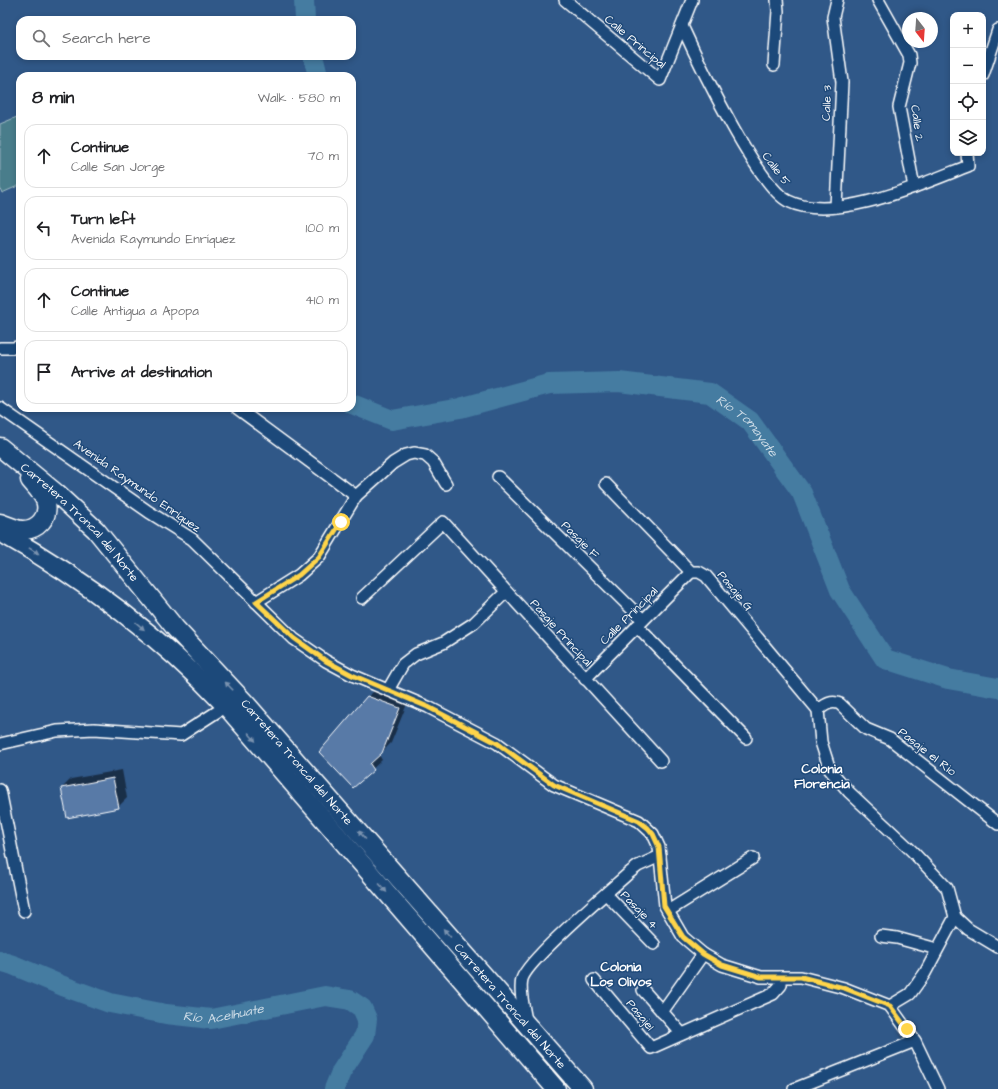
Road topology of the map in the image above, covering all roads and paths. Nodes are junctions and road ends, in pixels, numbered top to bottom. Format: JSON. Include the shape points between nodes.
{"nodes":[{"id":1,"x":565,"y":0,"type":"edge"},
{"id":2,"x":692,"y":0,"type":"edge"},
{"id":3,"x":777,"y":0,"type":"edge"},
{"id":4,"x":837,"y":0,"type":"edge"},
{"id":5,"x":878,"y":0,"type":"edge"},
{"id":6,"x":682,"y":26,"type":"junction"},
{"id":7,"x":998,"y":30,"type":"edge"},
{"id":8,"x":774,"y":65,"type":"dead end"},
{"id":9,"x":986,"y":66,"type":"edge"},
{"id":10,"x":966,"y":156,"type":"edge"},
{"id":11,"x":914,"y":187,"type":"junction"},
{"id":12,"x":836,"y":208,"type":"junction"},
{"id":13,"x":16,"y":347,"type":"edge"},
{"id":14,"x":0,"y":348,"type":"edge"},
{"id":15,"x":0,"y":408,"type":"edge"},
{"id":16,"x":242,"y":412,"type":"edge"},
{"id":17,"x":6,"y":452,"type":"edge"},
{"id":18,"x":498,"y":477,"type":"dead end"},
{"id":19,"x":446,"y":484,"type":"dead end"},
{"id":20,"x":606,"y":484,"type":"dead end"},
{"id":21,"x":356,"y":496,"type":"junction"},
{"id":22,"x":0,"y":523,"type":"edge"},
{"id":23,"x":0,"y":532,"type":"edge"},
{"id":24,"x":691,"y":572,"type":"junction"},
{"id":25,"x":506,"y":592,"type":"junction"},
{"id":26,"x":362,"y":598,"type":"dead end"},
{"id":27,"x":256,"y":602,"type":"junction"},
{"id":28,"x":640,"y":623,"type":"junction"},
{"id":29,"x":585,"y":679,"type":"junction"},
{"id":30,"x":388,"y":690,"type":"junction"},
{"id":31,"x":226,"y":706,"type":"junction"},
{"id":32,"x":818,"y":710,"type":"junction"},
{"id":33,"x":746,"y":738,"type":"dead end"},
{"id":34,"x":0,"y":744,"type":"edge"},
{"id":35,"x":660,"y":761,"type":"dead end"},
{"id":36,"x":0,"y":790,"type":"edge"},
{"id":37,"x":998,"y":824,"type":"edge"},
{"id":38,"x":660,"y":856,"type":"junction"},
{"id":39,"x":753,"y":858,"type":"dead end"},
{"id":40,"x":606,"y":894,"type":"junction"},
{"id":41,"x":24,"y":911,"type":"dead end"},
{"id":42,"x":668,"y":911,"type":"junction"},
{"id":43,"x":955,"y":917,"type":"junction"},
{"id":44,"x":881,"y":936,"type":"dead end"},
{"id":45,"x":654,"y":944,"type":"dead end"},
{"id":46,"x":998,"y":947,"type":"edge"},
{"id":47,"x":937,"y":949,"type":"junction"},
{"id":48,"x":703,"y":954,"type":"junction"},
{"id":49,"x":781,"y":977,"type":"junction"},
{"id":50,"x":594,"y":980,"type":"dead end"},
{"id":51,"x":643,"y":990,"type":"dead end"},
{"id":52,"x":890,"y":1006,"type":"junction"},
{"id":53,"x":662,"y":1012,"type":"junction"},
{"id":54,"x":526,"y":1024,"type":"junction"},
{"id":55,"x":682,"y":1034,"type":"junction"},
{"id":56,"x":915,"y":1041,"type":"junction"},
{"id":57,"x":556,"y":1089,"type":"edge"},
{"id":58,"x":583,"y":1089,"type":"edge"},
{"id":59,"x":794,"y":1089,"type":"edge"},
{"id":60,"x":938,"y":1089,"type":"edge"}],
"edges":[{"from":1,"to":6,"type":"street","name":"Calle Principal","via":[[660,80]]},
{"from":2,"to":6,"type":"street","name":"Calle Principal"},
{"from":3,"to":8,"type":"street"},
{"from":4,"to":12,"type":"street","name":"Calle 3","via":[[833,17],[842,82]]},
{"from":5,"to":11,"type":"street","name":"Calle 2","via":[[909,55],[910,63],[900,107]]},
{"from":6,"to":12,"type":"street","name":"Calle 5","via":[[720,102],[762,174],[775,190],[781,197],[798,204]]},
{"from":7,"to":9,"type":"street"},
{"from":10,"to":11,"type":"street","name":"Calle 5","via":[[968,166]]},
{"from":11,"to":12,"type":"street","name":"Calle 5"},
{"from":13,"to":14,"type":"street"},
{"from":15,"to":27,"type":"street","name":"Avenida Raymundo Enríquez","via":[[192,539]]},
{"from":16,"to":21,"type":"street"},
{"from":17,"to":22,"type":"main road","via":[[44,499],[46,516],[39,525],[27,530]]},
{"from":54,"to":17,"type":"main road","name":"Carretera Troncal del Norte","one_way":true,"via":[[257,716],[176,629],[96,530]]},
{"from":18,"to":28,"type":"street","name":"Pasaje F"},
{"from":19,"to":21,"type":"street","via":[[433,462],[425,455],[414,453],[393,463]]},
{"from":20,"to":24,"type":"street","name":"Pasaje G"},
{"from":21,"to":27,"type":"street","via":[[319,557],[299,575]]},
{"from":23,"to":31,"type":"main road","name":"Carretera Troncal del Norte","one_way":true,"via":[[105,597],[189,667]]},
{"from":24,"to":28,"type":"street","name":"Calle Principal"},
{"from":24,"to":32,"type":"street","name":"Pasaje G","via":[[699,572],[706,576]]},
{"from":25,"to":26,"type":"street","name":"Pasaje Principal","via":[[443,522]]},
{"from":25,"to":29,"type":"street","name":"Pasaje Principal"},
{"from":25,"to":30,"type":"street","via":[[474,623],[443,643],[416,654],[403,664]]},
{"from":27,"to":30,"type":"street","name":"Avenida Raymundo Enríquez","via":[[294,638],[326,661]]},
{"from":28,"to":29,"type":"street","name":"Calle Principal"},
{"from":28,"to":33,"type":"street","name":"Pasaje F"},
{"from":29,"to":35,"type":"street","name":"Pasaje Principal"},
{"from":30,"to":38,"type":"street","name":"Avenida Raymundo Enríquez","via":[[428,707],[497,743],[554,785],[639,821],[653,834]]},
{"from":31,"to":34,"type":"street","via":[[181,735],[94,729],[64,730]]},
{"from":31,"to":57,"type":"main road","name":"Carretera Troncal del Norte","one_way":true},
{"from":32,"to":37,"type":"street","name":"Pasaje el Rio","via":[[829,703],[840,704],[866,728],[890,739]]},
{"from":32,"to":43,"type":"street","via":[[821,742],[830,770],[947,888]]},
{"from":36,"to":41,"type":"street"},
{"from":38,"to":40,"type":"street","via":[[638,866]]},
{"from":38,"to":42,"type":"street","name":"Avenida Raymundo Enríquez","via":[[664,906]]},
{"from":39,"to":42,"type":"street"},
{"from":40,"to":45,"type":"street","name":"Pasaje 4"},
{"from":40,"to":54,"type":"street","via":[[527,969],[522,978]]},
{"from":42,"to":48,"type":"street","name":"Avenida Raymundo Enríquez","via":[[683,937]]},
{"from":43,"to":46,"type":"street","via":[[968,929]]},
{"from":43,"to":47,"type":"street"},
{"from":44,"to":47,"type":"street"},
{"from":47,"to":52,"type":"street","via":[[910,994]]},
{"from":48,"to":49,"type":"street","name":"Avenida Raymundo Enríquez","via":[[722,965],[761,977]]},
{"from":48,"to":53,"type":"street"},
{"from":49,"to":52,"type":"street","name":"Avenida Raymundo Enríquez","via":[[801,977],[844,988]]},
{"from":49,"to":55,"type":"street","via":[[781,985],[773,994]]},
{"from":50,"to":55,"type":"street","name":"Pasaje1","via":[[651,1048]]},
{"from":51,"to":53,"type":"street"},
{"from":52,"to":56,"type":"street"},
{"from":53,"to":55,"type":"street"},
{"from":54,"to":58,"type":"main road","name":"Carretera Troncal del Norte"},
{"from":56,"to":59,"type":"street"},
{"from":56,"to":60,"type":"street"}]}
